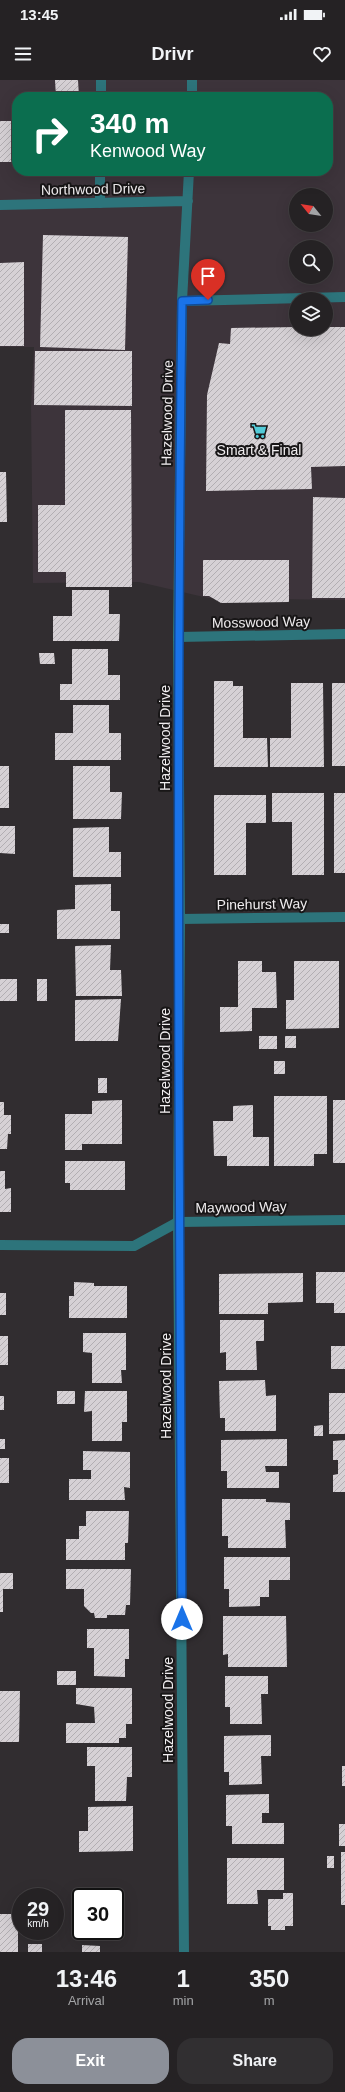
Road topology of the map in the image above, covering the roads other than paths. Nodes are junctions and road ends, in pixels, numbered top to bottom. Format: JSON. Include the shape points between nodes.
{"nodes":[{"id":1,"x":101,"y":80,"type":"edge"},
{"id":2,"x":192,"y":80,"type":"edge"},
{"id":3,"x":101,"y":92,"type":"edge"},
{"id":4,"x":192,"y":92,"type":"edge"},
{"id":5,"x":100,"y":176,"type":"edge"},
{"id":6,"x":189,"y":176,"type":"edge"},
{"id":7,"x":188,"y":201,"type":"junction"},
{"id":8,"x":100,"y":203,"type":"junction"},
{"id":9,"x":0,"y":205,"type":"edge"},
{"id":10,"x":345,"y":297,"type":"edge"},
{"id":11,"x":182,"y":301,"type":"junction"},
{"id":12,"x":345,"y":634,"type":"edge"},
{"id":13,"x":178,"y":638,"type":"junction"},
{"id":14,"x":345,"y":917,"type":"edge"},
{"id":15,"x":180,"y":919,"type":"junction"},
{"id":16,"x":345,"y":1220,"type":"edge"},
{"id":17,"x":178,"y":1222,"type":"junction"},
{"id":18,"x":0,"y":1245,"type":"edge"},
{"id":19,"x":184,"y":1952,"type":"edge"}],
"edges":[{"from":1,"to":3,"type":"street"},
{"from":2,"to":4,"type":"street"},
{"from":5,"to":8,"type":"street"},
{"from":6,"to":7,"type":"street","name":"Hazelwood Drive"},
{"from":7,"to":8,"type":"street","name":"Northwood Drive"},
{"from":7,"to":11,"type":"street","name":"Hazelwood Drive"},
{"from":8,"to":9,"type":"street","name":"Northwood Drive"},
{"from":10,"to":11,"type":"street"},
{"from":11,"to":13,"type":"street","name":"Hazelwood Drive"},
{"from":12,"to":13,"type":"street","name":"Mosswood Way"},
{"from":13,"to":15,"type":"street","name":"Hazelwood Drive"},
{"from":14,"to":15,"type":"street","name":"Pinehurst Way"},
{"from":15,"to":17,"type":"street","name":"Hazelwood Drive"},
{"from":16,"to":17,"type":"street","name":"Maywood Way"},
{"from":17,"to":18,"type":"street","name":"Maywood Way","via":[[134,1246]]},
{"from":17,"to":19,"type":"street","name":"Hazelwood Drive"}]}
